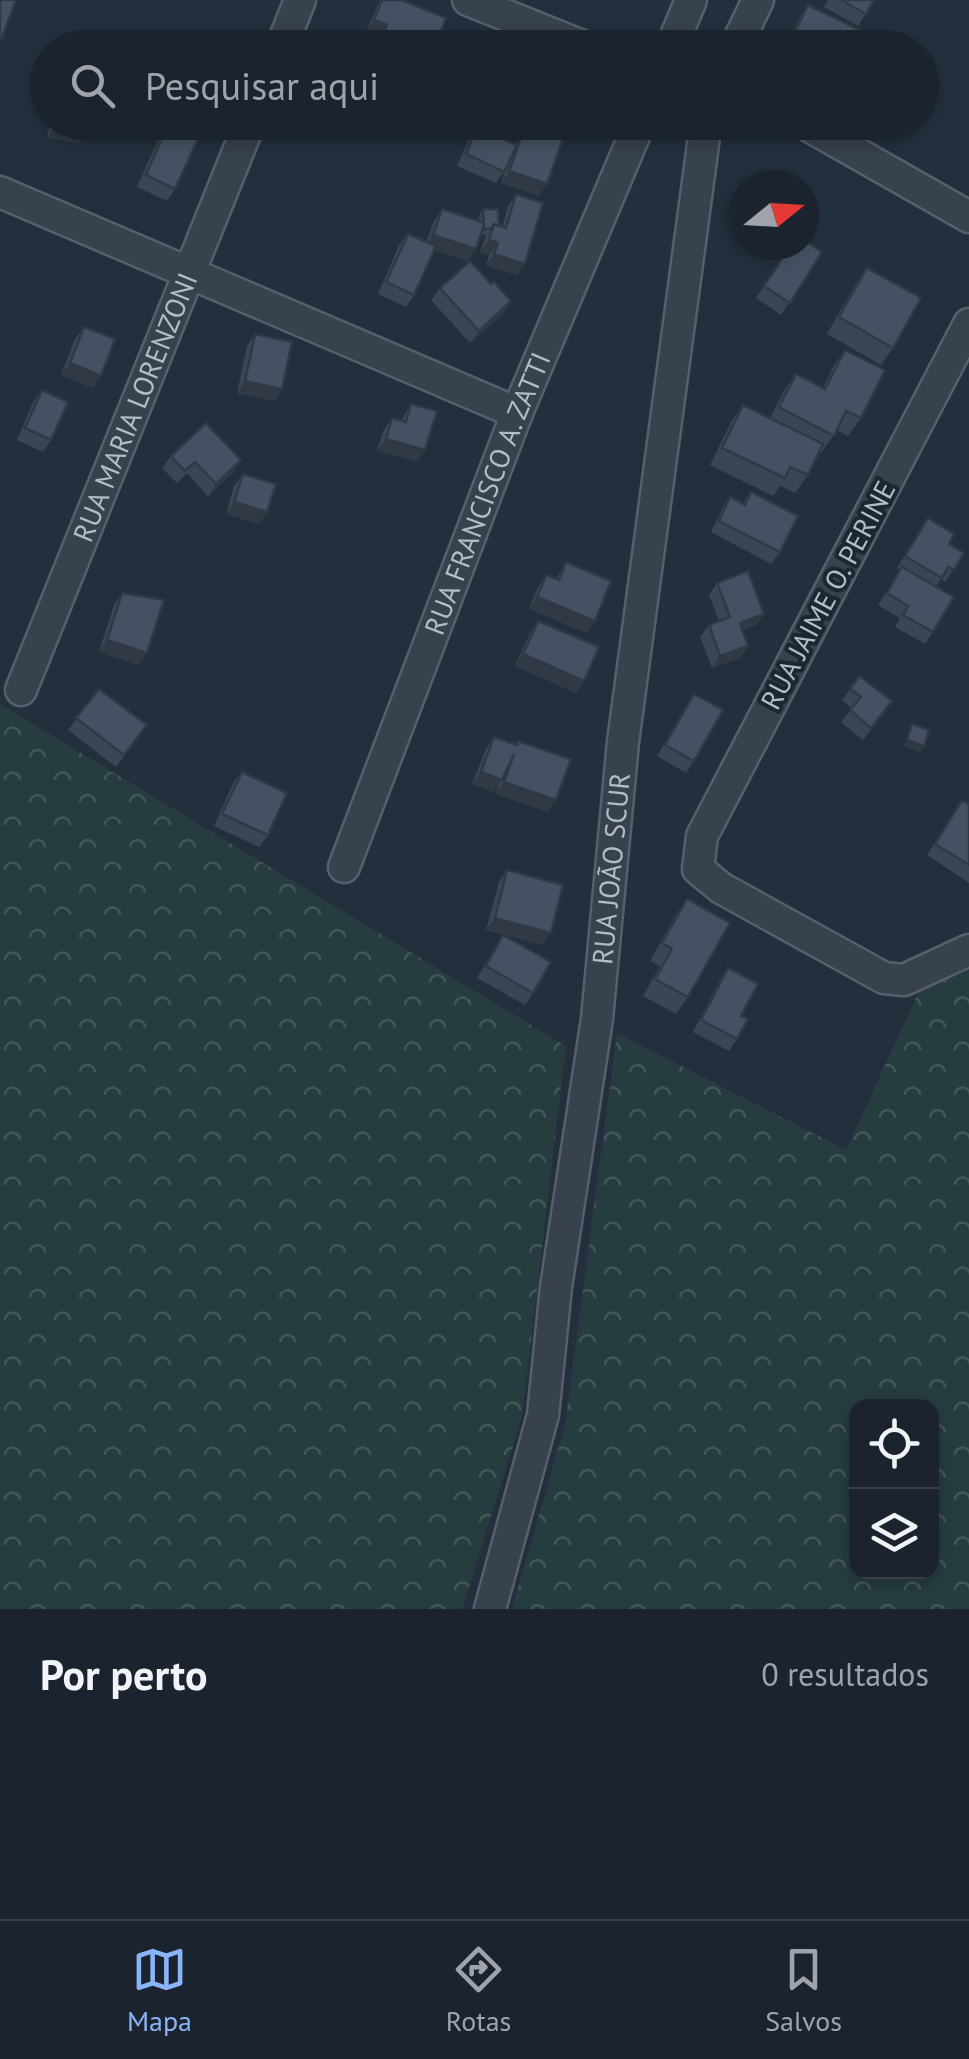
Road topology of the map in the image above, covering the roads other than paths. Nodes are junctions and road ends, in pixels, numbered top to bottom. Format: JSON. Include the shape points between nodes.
{"nodes":[{"id":1,"x":300,"y":0,"type":"edge"},
{"id":2,"x":468,"y":0,"type":"edge"},
{"id":3,"x":691,"y":0,"type":"edge"},
{"id":4,"x":758,"y":0,"type":"edge"},
{"id":5,"x":288,"y":30,"type":"edge"},
{"id":6,"x":543,"y":30,"type":"edge"},
{"id":7,"x":679,"y":30,"type":"edge"},
{"id":8,"x":744,"y":30,"type":"edge"},
{"id":9,"x":243,"y":140,"type":"edge"},
{"id":10,"x":632,"y":140,"type":"edge"},
{"id":11,"x":704,"y":140,"type":"edge"},
{"id":12,"x":834,"y":140,"type":"edge"},
{"id":13,"x":0,"y":192,"type":"edge"},
{"id":14,"x":969,"y":217,"type":"edge"},
{"id":15,"x":189,"y":271,"type":"junction"},
{"id":16,"x":969,"y":324,"type":"edge"},
{"id":17,"x":517,"y":413,"type":"junction"},
{"id":18,"x":20,"y":690,"type":"dead end"},
{"id":19,"x":344,"y":867,"type":"dead end"},
{"id":20,"x":969,"y":950,"type":"edge"},
{"id":21,"x":490,"y":1609,"type":"edge"}],
"edges":[{"from":1,"to":5,"type":"street"},
{"from":2,"to":6,"type":"street"},
{"from":3,"to":7,"type":"street"},
{"from":4,"to":8,"type":"street"},
{"from":9,"to":15,"type":"street","name":"RUA MARIA LORENZONI"},
{"from":10,"to":17,"type":"street","name":"RUA FRANCISCO A. ZATTI"},
{"from":11,"to":21,"type":"street","name":"RUA JOÃO SCUR","via":[[543,1415]]},
{"from":12,"to":14,"type":"street"},
{"from":13,"to":15,"type":"street"},
{"from":15,"to":17,"type":"street"},
{"from":15,"to":18,"type":"street","name":"RUA MARIA LORENZONI"},
{"from":16,"to":20,"type":"street","name":"RUA JAIME O. PERINE","via":[[702,836],[698,868],[721,888],[884,978],[904,980]]},
{"from":17,"to":19,"type":"street","name":"RUA FRANCISCO A. ZATTI"}]}
